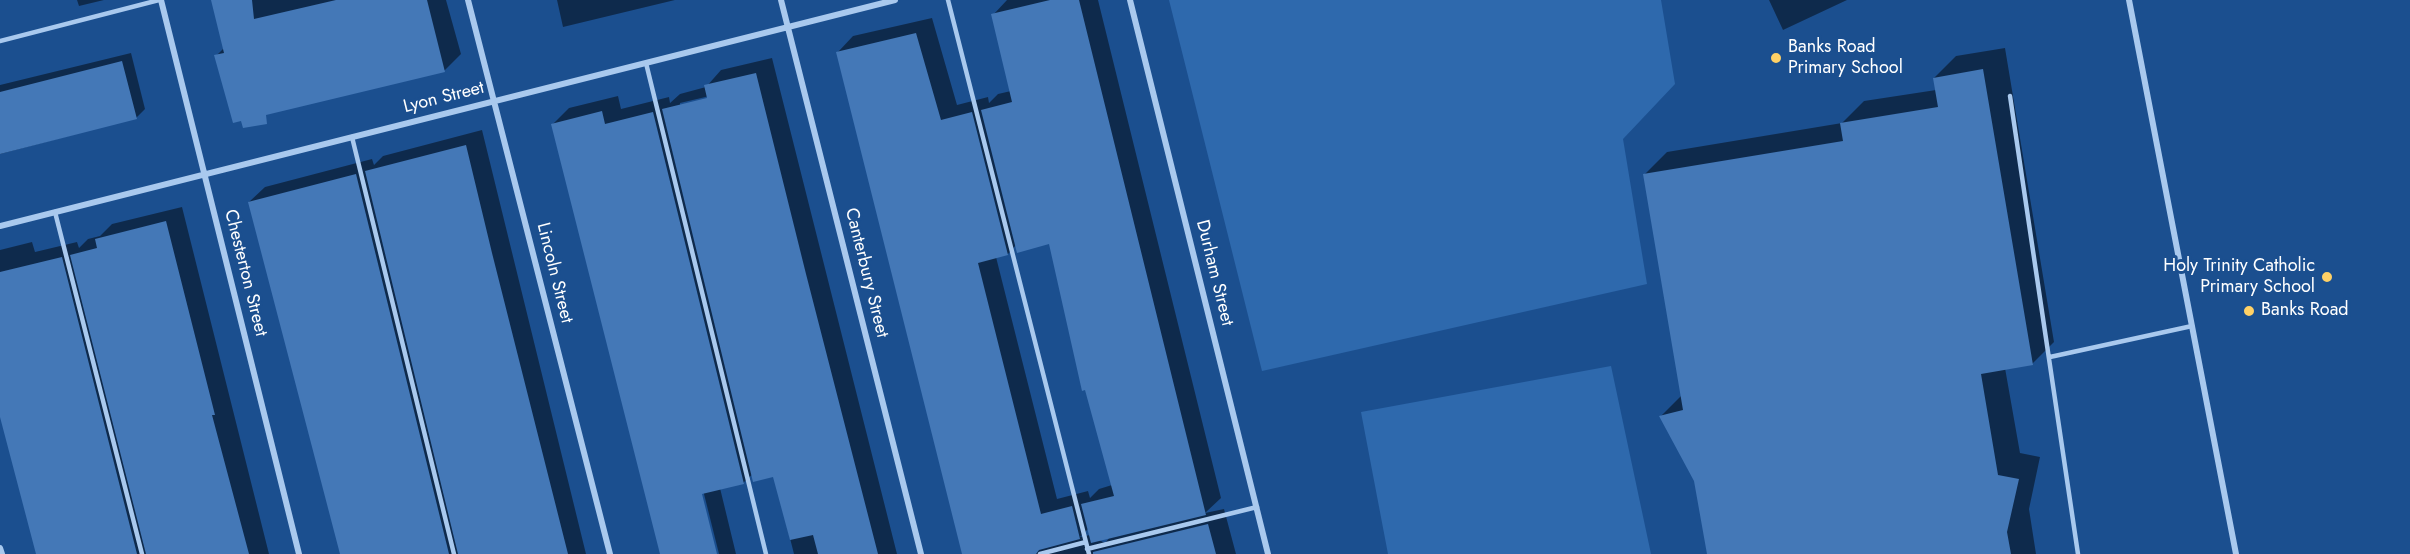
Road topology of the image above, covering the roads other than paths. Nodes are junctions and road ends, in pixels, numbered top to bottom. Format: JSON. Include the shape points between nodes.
{"nodes":[{"id":1,"x":160,"y":0,"type":"edge"},
{"id":2,"x":468,"y":0,"type":"edge"},
{"id":3,"x":781,"y":0,"type":"edge"},
{"id":4,"x":895,"y":0,"type":"edge"},
{"id":5,"x":948,"y":0,"type":"edge"},
{"id":6,"x":1130,"y":0,"type":"edge"},
{"id":7,"x":2129,"y":0,"type":"edge"},
{"id":8,"x":788,"y":27,"type":"junction"},
{"id":9,"x":0,"y":41,"type":"edge"},
{"id":10,"x":646,"y":63,"type":"junction"},
{"id":11,"x":2010,"y":96,"type":"dead end"},
{"id":12,"x":495,"y":101,"type":"junction"},
{"id":13,"x":352,"y":137,"type":"junction"},
{"id":14,"x":205,"y":174,"type":"junction"},
{"id":15,"x":55,"y":212,"type":"junction"},
{"id":16,"x":0,"y":226,"type":"edge"},
{"id":17,"x":2192,"y":326,"type":"junction"},
{"id":18,"x":2050,"y":357,"type":"junction"},
{"id":19,"x":1257,"y":507,"type":"junction"},
{"id":20,"x":1086,"y":542,"type":"junction"},
{"id":21,"x":0,"y":548,"type":"edge"},
{"id":22,"x":1088,"y":551,"type":"edge"},
{"id":23,"x":2,"y":554,"type":"edge"},
{"id":24,"x":142,"y":554,"type":"edge"},
{"id":25,"x":299,"y":554,"type":"edge"},
{"id":26,"x":454,"y":554,"type":"edge"},
{"id":27,"x":610,"y":554,"type":"edge"},
{"id":28,"x":766,"y":554,"type":"edge"},
{"id":29,"x":921,"y":554,"type":"edge"},
{"id":30,"x":1040,"y":554,"type":"edge"},
{"id":31,"x":1269,"y":554,"type":"edge"},
{"id":32,"x":2078,"y":554,"type":"edge"},
{"id":33,"x":2236,"y":554,"type":"edge"}],
"edges":[{"from":1,"to":9,"type":"lane"},
{"from":1,"to":14,"type":"street","name":"Chesterton Street"},
{"from":2,"to":12,"type":"street","name":"Lincoln Street"},
{"from":3,"to":8,"type":"street","name":"Canterbury Street"},
{"from":4,"to":8,"type":"street","name":"Lyon Street"},
{"from":5,"to":20,"type":"lane"},
{"from":6,"to":19,"type":"street","name":"Durham Street"},
{"from":7,"to":17,"type":"street"},
{"from":8,"to":10,"type":"street","name":"Lyon Street"},
{"from":8,"to":29,"type":"street","name":"Canterbury Street"},
{"from":10,"to":12,"type":"street","name":"Lyon Street"},
{"from":10,"to":28,"type":"lane"},
{"from":11,"to":18,"type":"lane"},
{"from":12,"to":13,"type":"street","name":"Lyon Street"},
{"from":12,"to":27,"type":"street","name":"Lincoln Street"},
{"from":13,"to":14,"type":"street","name":"Lyon Street"},
{"from":13,"to":26,"type":"lane"},
{"from":14,"to":15,"type":"street","name":"Lyon Street"},
{"from":14,"to":25,"type":"street","name":"Chesterton Street"},
{"from":15,"to":16,"type":"street","name":"Lyon Street"},
{"from":15,"to":24,"type":"lane"},
{"from":17,"to":18,"type":"lane"},
{"from":17,"to":33,"type":"street"},
{"from":18,"to":32,"type":"lane"},
{"from":19,"to":22,"type":"lane"},
{"from":19,"to":31,"type":"street","name":"Durham Street"},
{"from":20,"to":22,"type":"lane"},
{"from":20,"to":30,"type":"lane"},
{"from":21,"to":23,"type":"street"}]}
